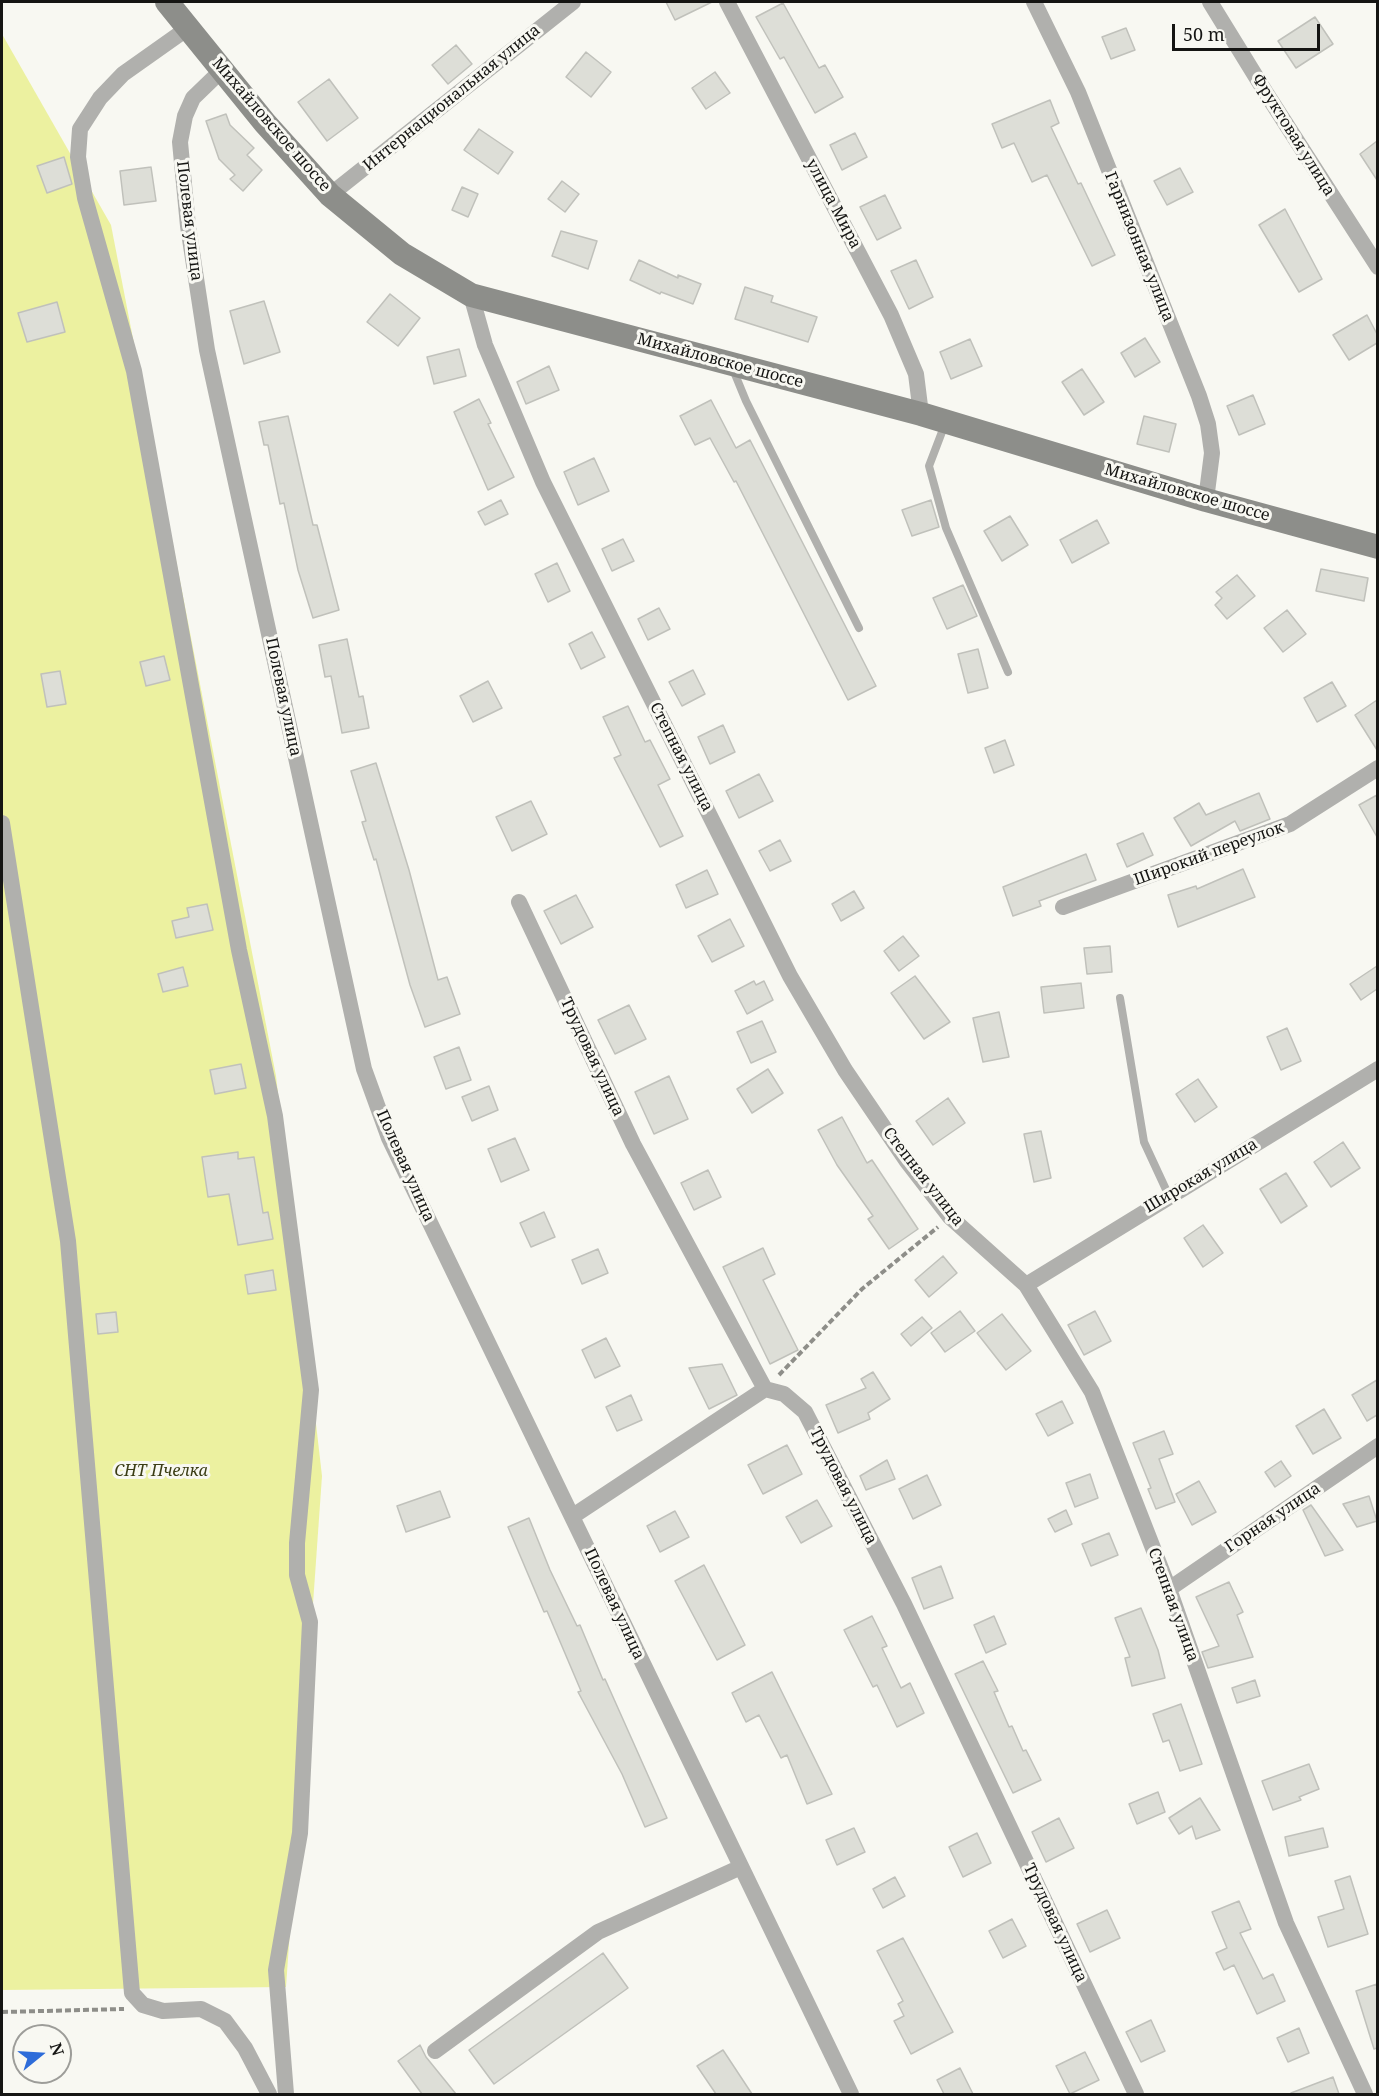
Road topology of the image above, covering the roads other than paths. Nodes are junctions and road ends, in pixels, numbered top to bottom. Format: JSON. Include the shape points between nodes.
{"nodes":[{"id":1,"x":167,"y":2,"type":"edge"},
{"id":2,"x":573,"y":2,"type":"edge"},
{"id":3,"x":727,"y":2,"type":"edge"},
{"id":4,"x":1034,"y":2,"type":"edge"},
{"id":5,"x":1210,"y":2,"type":"edge"},
{"id":6,"x":188,"y":28,"type":"junction"},
{"id":7,"x":222,"y":70,"type":"junction"},
{"id":8,"x":330,"y":195,"type":"junction"},
{"id":9,"x":1377,"y":267,"type":"edge"},
{"id":10,"x":471,"y":295,"type":"junction"},
{"id":11,"x":731,"y":364,"type":"junction"},
{"id":12,"x":921,"y":414,"type":"junction"},
{"id":13,"x":946,"y":422,"type":"junction"},
{"id":14,"x":1206,"y":500,"type":"junction"},
{"id":15,"x":1377,"y":547,"type":"edge"},
{"id":16,"x":859,"y":628,"type":"dead end"},
{"id":17,"x":1008,"y":672,"type":"dead end"},
{"id":18,"x":1377,"y":768,"type":"edge"},
{"id":19,"x":2,"y":823,"type":"edge"},
{"id":20,"x":519,"y":902,"type":"dead end"},
{"id":21,"x":1064,"y":907,"type":"dead end"},
{"id":22,"x":1120,"y":998,"type":"dead end"},
{"id":23,"x":1377,"y":1069,"type":"edge"},
{"id":24,"x":1169,"y":1196,"type":"junction"},
{"id":25,"x":1026,"y":1285,"type":"junction"},
{"id":26,"x":765,"y":1389,"type":"junction"},
{"id":27,"x":1377,"y":1446,"type":"edge"},
{"id":28,"x":573,"y":1516,"type":"junction"},
{"id":29,"x":1169,"y":1589,"type":"junction"},
{"id":30,"x":741,"y":1867,"type":"junction"},
{"id":31,"x":435,"y":2051,"type":"dead end"},
{"id":32,"x":269,"y":2094,"type":"edge"},
{"id":33,"x":286,"y":2094,"type":"edge"},
{"id":34,"x":850,"y":2094,"type":"edge"},
{"id":35,"x":1136,"y":2094,"type":"edge"},
{"id":36,"x":1365,"y":2094,"type":"edge"}],
"edges":[{"from":1,"to":6,"type":"main road","name":"Михайловское шоссе"},
{"from":2,"to":8,"type":"street","name":"Интернациональная улица"},
{"from":3,"to":12,"type":"street","name":"улица Мира","via":[[891,315],[916,374]]},
{"from":4,"to":14,"type":"street","name":"Гарнизонная улица","via":[[1078,92],[1199,396],[1212,453]]},
{"from":5,"to":9,"type":"street","name":"Фруктовая улица"},
{"from":6,"to":7,"type":"main road","name":"Михайловское шоссе"},
{"from":6,"to":33,"type":"street","via":[[123,74],[100,98],[80,129],[78,157],[134,372],[238,950],[275,1116],[312,1390],[297,1544],[297,1575],[310,1622],[300,1833],[276,1970]]},
{"from":7,"to":8,"type":"main road","name":"Михайловское шоссе"},
{"from":7,"to":28,"type":"street","name":"Полевая улица","via":[[193,98],[184,116],[180,142],[188,226],[210,362],[364,1069],[388,1138]]},
{"from":8,"to":10,"type":"main road","name":"Михайловское шоссе","via":[[402,254]]},
{"from":10,"to":11,"type":"main road","name":"Михайловское шоссе"},
{"from":10,"to":25,"type":"street","name":"Степная улица","via":[[499,383],[543,482],[790,976],[845,1070],[906,1160],[950,1217]]},
{"from":11,"to":12,"type":"main road","name":"Михайловское шоссе"},
{"from":11,"to":16,"type":"lane"},
{"from":12,"to":13,"type":"main road","name":"Михайловское шоссе"},
{"from":13,"to":14,"type":"main road","name":"Михайловское шоссе"},
{"from":13,"to":17,"type":"lane","via":[[929,466],[946,528]]},
{"from":14,"to":15,"type":"main road","name":"Михайловское шоссе"},
{"from":18,"to":21,"type":"street","name":"Широкий переулок","via":[[1290,824]]},
{"from":19,"to":32,"type":"street","via":[[68,1241],[132,1993],[143,2005],[164,2011],[201,2009],[225,2021],[245,2048]]},
{"from":20,"to":26,"type":"street","name":"Трудовая улица","via":[[633,1144]]},
{"from":22,"to":24,"type":"lane","via":[[1144,1142]]},
{"from":23,"to":24,"type":"street","name":"Широкая улица"},
{"from":24,"to":25,"type":"street","name":"Широкая улица"},
{"from":25,"to":29,"type":"street","name":"Степная улица","via":[[1092,1392]]},
{"from":26,"to":28,"type":"street"},
{"from":26,"to":35,"type":"street","name":"Трудовая улица","via":[[784,1394],[805,1412],[904,1604]]},
{"from":27,"to":29,"type":"street","name":"Горная улица"},
{"from":28,"to":30,"type":"street","name":"Полевая улица"},
{"from":29,"to":36,"type":"street","name":"Степная улица","via":[[1287,1923]]},
{"from":30,"to":31,"type":"street","via":[[598,1932]]},
{"from":30,"to":34,"type":"street","name":"Полевая улица"}]}
